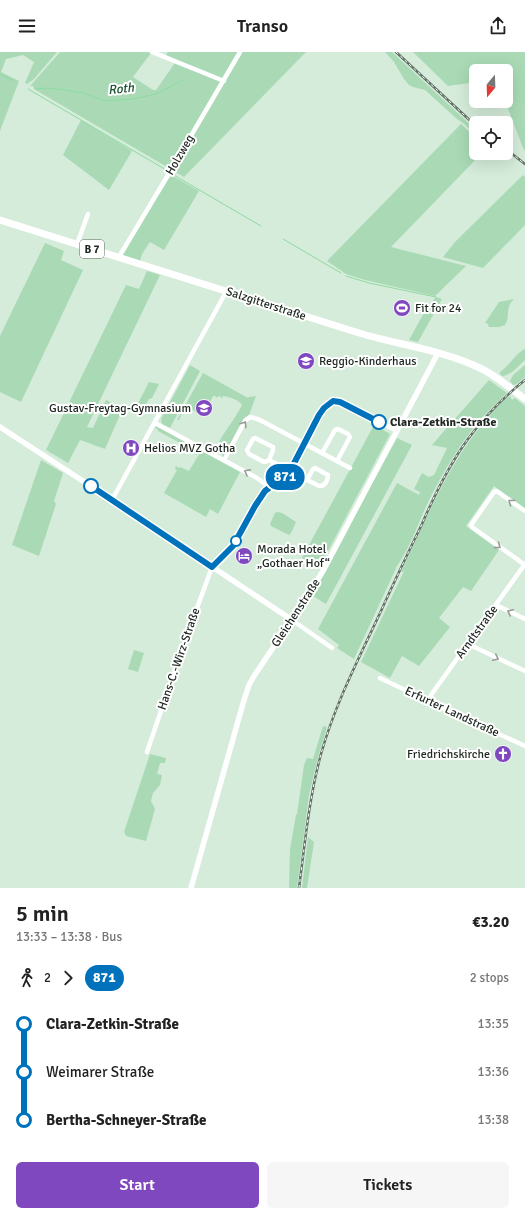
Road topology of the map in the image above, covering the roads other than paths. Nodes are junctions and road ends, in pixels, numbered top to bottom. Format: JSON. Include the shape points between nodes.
{"nodes":[{"id":1,"x":152,"y":52,"type":"edge"},
{"id":2,"x":240,"y":52,"type":"edge"},
{"id":3,"x":224,"y":81,"type":"junction"},
{"id":4,"x":88,"y":214,"type":"dead end"},
{"id":5,"x":0,"y":220,"type":"edge"},
{"id":6,"x":77,"y":244,"type":"junction"},
{"id":7,"x":119,"y":257,"type":"junction"},
{"id":8,"x":226,"y":292,"type":"junction"},
{"id":9,"x":438,"y":353,"type":"junction"},
{"id":10,"x":525,"y":399,"type":"edge"},
{"id":11,"x":155,"y":423,"type":"junction"},
{"id":12,"x":0,"y":426,"type":"edge"},
{"id":13,"x":397,"y":431,"type":"junction"},
{"id":14,"x":304,"y":444,"type":"junction"},
{"id":15,"x":322,"y":454,"type":"junction"},
{"id":16,"x":224,"y":460,"type":"junction"},
{"id":17,"x":269,"y":460,"type":"junction"},
{"id":18,"x":337,"y":461,"type":"junction"},
{"id":19,"x":350,"y":468,"type":"dead end"},
{"id":20,"x":290,"y":471,"type":"junction"},
{"id":21,"x":307,"y":480,"type":"junction"},
{"id":22,"x":269,"y":487,"type":"junction"},
{"id":23,"x":112,"y":500,"type":"junction"},
{"id":24,"x":525,"y":512,"type":"edge"},
{"id":25,"x":525,"y":565,"type":"edge"},
{"id":26,"x":212,"y":567,"type":"junction"},
{"id":27,"x":496,"y":605,"type":"junction"},
{"id":28,"x":525,"y":619,"type":"edge"},
{"id":29,"x":292,"y":620,"type":"junction"},
{"id":30,"x":468,"y":644,"type":"junction"},
{"id":31,"x":332,"y":648,"type":"dead end"},
{"id":32,"x":525,"y":671,"type":"edge"},
{"id":33,"x":380,"y":678,"type":"dead end"},
{"id":34,"x":430,"y":700,"type":"junction"},
{"id":35,"x":525,"y":746,"type":"edge"},
{"id":36,"x":147,"y":752,"type":"dead end"},
{"id":37,"x":191,"y":888,"type":"edge"}],
"edges":[{"from":1,"to":3,"type":"street"},
{"from":2,"to":3,"type":"street","name":"Holzweg"},
{"from":3,"to":7,"type":"street","name":"Holzweg"},
{"from":4,"to":6,"type":"street"},
{"from":5,"to":6,"type":"main road","name":"Salzgitterstraße","number":"B 7"},
{"from":6,"to":7,"type":"main road","name":"Salzgitterstraße","number":"B 7"},
{"from":7,"to":8,"type":"main road","name":"Salzgitterstraße","number":"B 7"},
{"from":8,"to":9,"type":"main road","name":"Salzgitterstraße","number":"B 7","via":[[359,334]]},
{"from":8,"to":11,"type":"street"},
{"from":9,"to":10,"type":"main road","name":"Salzgitterstraße","number":"B 7","via":[[483,370]]},
{"from":9,"to":13,"type":"street","name":"Gleichenstraße"},
{"from":11,"to":16,"type":"street"},
{"from":11,"to":23,"type":"street"},
{"from":12,"to":23,"type":"street"},
{"from":13,"to":14,"type":"street","via":[[335,401],[329,403],[322,411]]},
{"from":13,"to":29,"type":"street","name":"Gleichenstraße","via":[[323,571]]},
{"from":14,"to":15,"type":"street"},
{"from":16,"to":14,"type":"street","one_way":true,"via":[[245,421],[250,417]]},
{"from":14,"to":20,"type":"street"},
{"from":15,"to":18,"type":"street"},
{"from":15,"to":18,"type":"street","via":[[338,429],[350,437]]},
{"from":22,"to":16,"type":"street","one_way":true},
{"from":17,"to":17,"type":"street","via":[[273,447],[256,438],[253,439],[247,452],[264,462]]},
{"from":17,"to":20,"type":"street"},
{"from":18,"to":19,"type":"street"},
{"from":20,"to":21,"type":"street"},
{"from":20,"to":22,"type":"street","via":[[283,479]]},
{"from":21,"to":21,"type":"street","via":[[322,486],[328,474],[315,468]]},
{"from":22,"to":26,"type":"street","via":[[255,506],[233,546]]},
{"from":23,"to":26,"type":"street"},
{"from":24,"to":25,"type":"street","one_way":true,"via":[[498,492],[494,492],[471,525]]},
{"from":25,"to":27,"type":"street","name":"Arndtstraße"},
{"from":26,"to":29,"type":"street"},
{"from":26,"to":36,"type":"street","name":"Hans-C.-Wirz-Straße"},
{"from":28,"to":27,"type":"street","one_way":true},
{"from":27,"to":30,"type":"street","name":"Arndtstraße"},
{"from":29,"to":31,"type":"street"},
{"from":29,"to":37,"type":"street","name":"Gleichenstraße","via":[[254,676],[247,691]]},
{"from":30,"to":32,"type":"street","one_way":true},
{"from":30,"to":34,"type":"street","name":"Arndtstraße"},
{"from":33,"to":34,"type":"street","name":"Erfurter Landstraße"},
{"from":34,"to":35,"type":"street","name":"Erfurter Landstraße","via":[[431,703]]}]}
